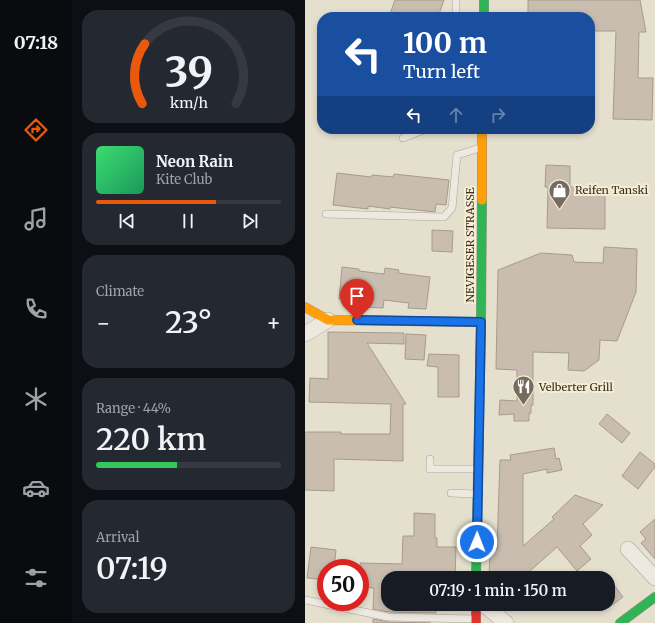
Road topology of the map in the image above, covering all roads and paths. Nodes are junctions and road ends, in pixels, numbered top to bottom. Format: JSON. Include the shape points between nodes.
{"nodes":[{"id":1,"x":456,"y":0,"type":"edge"},
{"id":2,"x":484,"y":0,"type":"edge"},
{"id":3,"x":456,"y":12,"type":"edge"},
{"id":4,"x":484,"y":12,"type":"edge"},
{"id":5,"x":413,"y":134,"type":"edge"},
{"id":6,"x":482,"y":134,"type":"edge"},
{"id":7,"x":403,"y":138,"type":"dead end"},
{"id":8,"x":482,"y":148,"type":"junction"},
{"id":9,"x":326,"y":214,"type":"dead end"},
{"id":10,"x":305,"y":307,"type":"edge"},
{"id":11,"x":328,"y":320,"type":"junction"},
{"id":12,"x":481,"y":322,"type":"junction"},
{"id":13,"x":305,"y":334,"type":"edge"},
{"id":14,"x":430,"y":458,"type":"dead end"},
{"id":15,"x":478,"y":469,"type":"junction"},
{"id":16,"x":451,"y":493,"type":"dead end"},
{"id":17,"x":478,"y":494,"type":"junction"},
{"id":18,"x":628,"y":549,"type":"dead end"},
{"id":19,"x":476,"y":571,"type":"edge"},
{"id":20,"x":655,"y":578,"type":"edge"},
{"id":21,"x":655,"y":597,"type":"edge"},
{"id":22,"x":305,"y":600,"type":"edge"},
{"id":23,"x":491,"y":611,"type":"edge"},
{"id":24,"x":476,"y":621,"type":"edge"},
{"id":25,"x":506,"y":623,"type":"edge"},
{"id":26,"x":620,"y":623,"type":"edge"}],
"edges":[{"from":1,"to":3,"type":"lane"},
{"from":2,"to":4,"type":"main road"},
{"from":5,"to":7,"type":"lane"},
{"from":6,"to":8,"type":"main road","name":"NEVIGESER STRASSE"},
{"from":8,"to":9,"type":"lane","via":[[457,155],[452,208],[444,217]]},
{"from":8,"to":12,"type":"main road","name":"NEVIGESER STRASSE"},
{"from":10,"to":11,"type":"main road"},
{"from":11,"to":12,"type":"main road"},
{"from":11,"to":13,"type":"street"},
{"from":12,"to":15,"type":"main road","name":"NEVIGESER STRASSE"},
{"from":14,"to":15,"type":"lane","via":[[430,469]]},
{"from":15,"to":17,"type":"main road","name":"NEVIGESER STRASSE"},
{"from":16,"to":17,"type":"lane"},
{"from":17,"to":19,"type":"main road","name":"NEVIGESER STRASSE"},
{"from":18,"to":20,"type":"street"},
{"from":21,"to":26,"type":"main road"},
{"from":22,"to":24,"type":"lane","via":[[388,617]]},
{"from":23,"to":25,"type":"street"}]}
